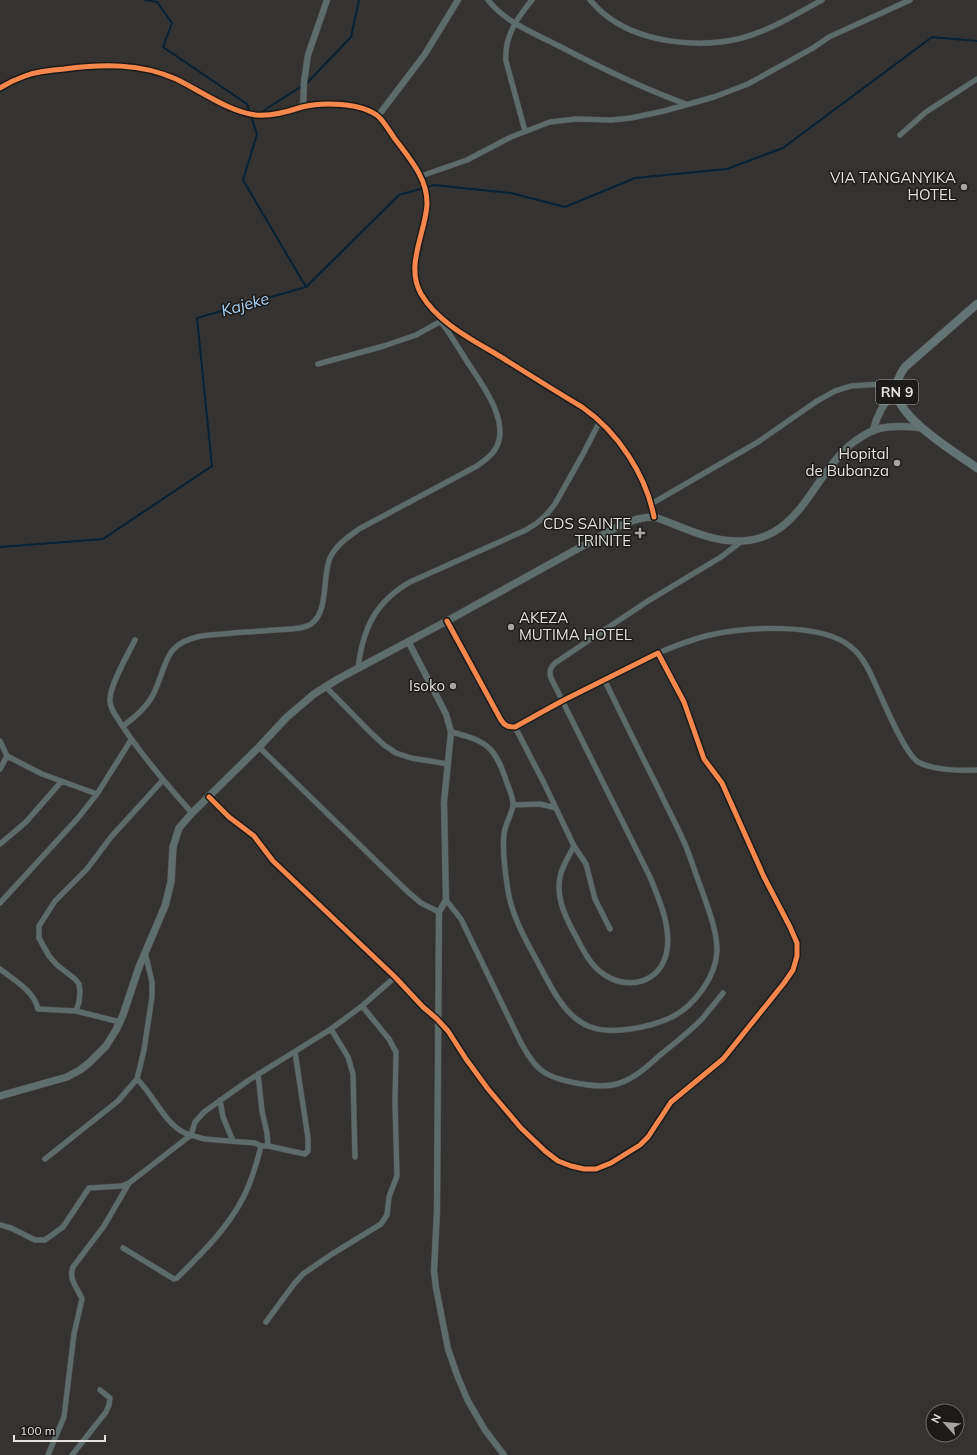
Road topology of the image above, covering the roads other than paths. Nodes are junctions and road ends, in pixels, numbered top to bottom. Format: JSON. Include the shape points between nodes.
{"nodes":[{"id":1,"x":327,"y":0,"type":"edge"},
{"id":2,"x":458,"y":0,"type":"edge"},
{"id":3,"x":488,"y":0,"type":"edge"},
{"id":4,"x":532,"y":0,"type":"edge"},
{"id":5,"x":590,"y":0,"type":"edge"},
{"id":6,"x":822,"y":0,"type":"edge"},
{"id":7,"x":910,"y":0,"type":"edge"},
{"id":8,"x":514,"y":23,"type":"junction"},
{"id":9,"x":977,"y":79,"type":"edge"},
{"id":10,"x":0,"y":88,"type":"edge"},
{"id":11,"x":686,"y":104,"type":"junction"},
{"id":12,"x":302,"y":107,"type":"junction"},
{"id":13,"x":378,"y":116,"type":"junction"},
{"id":14,"x":525,"y":131,"type":"junction"},
{"id":15,"x":900,"y":135,"type":"dead end"},
{"id":16,"x":421,"y":176,"type":"junction"},
{"id":17,"x":977,"y":304,"type":"edge"},
{"id":18,"x":442,"y":321,"type":"junction"},
{"id":19,"x":318,"y":364,"type":"dead end"},
{"id":20,"x":897,"y":386,"type":"junction"},
{"id":21,"x":600,"y":421,"type":"junction"},
{"id":22,"x":922,"y":428,"type":"junction"},
{"id":23,"x":873,"y":430,"type":"junction"},
{"id":24,"x":977,"y":468,"type":"edge"},
{"id":25,"x":651,"y":504,"type":"junction"},
{"id":26,"x":654,"y":517,"type":"junction"},
{"id":27,"x":742,"y":541,"type":"junction"},
{"id":28,"x":447,"y":621,"type":"junction"},
{"id":29,"x":135,"y":640,"type":"dead end"},
{"id":30,"x":408,"y":641,"type":"junction"},
{"id":31,"x":658,"y":653,"type":"junction"},
{"id":32,"x":358,"y":668,"type":"junction"},
{"id":33,"x":604,"y":680,"type":"junction"},
{"id":34,"x":325,"y":686,"type":"junction"},
{"id":35,"x":562,"y":701,"type":"junction"},
{"id":36,"x":123,"y":726,"type":"junction"},
{"id":37,"x":515,"y":727,"type":"junction"},
{"id":38,"x":451,"y":732,"type":"junction"},
{"id":39,"x":131,"y":740,"type":"junction"},
{"id":40,"x":0,"y":741,"type":"edge"},
{"id":41,"x":259,"y":747,"type":"junction"},
{"id":42,"x":7,"y":756,"type":"junction"},
{"id":43,"x":448,"y":764,"type":"junction"},
{"id":44,"x":0,"y":769,"type":"edge"},
{"id":45,"x":977,"y":770,"type":"edge"},
{"id":46,"x":163,"y":780,"type":"junction"},
{"id":47,"x":61,"y":782,"type":"junction"},
{"id":48,"x":97,"y":794,"type":"junction"},
{"id":49,"x":209,"y":797,"type":"junction"},
{"id":50,"x":513,"y":805,"type":"junction"},
{"id":51,"x":556,"y":808,"type":"junction"},
{"id":52,"x":192,"y":813,"type":"junction"},
{"id":53,"x":0,"y":844,"type":"edge"},
{"id":54,"x":574,"y":846,"type":"junction"},
{"id":55,"x":446,"y":900,"type":"junction"},
{"id":56,"x":0,"y":904,"type":"edge"},
{"id":57,"x":438,"y":912,"type":"junction"},
{"id":58,"x":610,"y":929,"type":"dead end"},
{"id":59,"x":145,"y":952,"type":"junction"},
{"id":60,"x":0,"y":969,"type":"edge"},
{"id":61,"x":395,"y":977,"type":"junction"},
{"id":62,"x":723,"y":993,"type":"dead end"},
{"id":63,"x":362,"y":1006,"type":"junction"},
{"id":64,"x":76,"y":1011,"type":"junction"},
{"id":65,"x":437,"y":1019,"type":"junction"},
{"id":66,"x":120,"y":1022,"type":"junction"},
{"id":67,"x":331,"y":1029,"type":"junction"},
{"id":68,"x":295,"y":1052,"type":"junction"},
{"id":69,"x":258,"y":1074,"type":"junction"},
{"id":70,"x":137,"y":1079,"type":"junction"},
{"id":71,"x":0,"y":1096,"type":"edge"},
{"id":72,"x":220,"y":1100,"type":"junction"},
{"id":73,"x":191,"y":1136,"type":"junction"},
{"id":74,"x":233,"y":1141,"type":"junction"},
{"id":75,"x":261,"y":1146,"type":"junction"},
{"id":76,"x":268,"y":1146,"type":"junction"},
{"id":77,"x":355,"y":1157,"type":"dead end"},
{"id":78,"x":45,"y":1159,"type":"dead end"},
{"id":79,"x":129,"y":1183,"type":"junction"},
{"id":80,"x":0,"y":1225,"type":"edge"},
{"id":81,"x":123,"y":1248,"type":"dead end"},
{"id":82,"x":266,"y":1322,"type":"dead end"},
{"id":83,"x":100,"y":1390,"type":"dead end"},
{"id":84,"x":48,"y":1455,"type":"edge"},
{"id":85,"x":72,"y":1455,"type":"edge"},
{"id":86,"x":504,"y":1455,"type":"edge"}],
"edges":[{"from":1,"to":12,"type":"street","via":[[308,55]]},
{"from":2,"to":13,"type":"street","via":[[425,54]]},
{"from":3,"to":8,"type":"street","via":[[495,9]]},
{"from":4,"to":8,"type":"street"},
{"from":5,"to":6,"type":"street","via":[[604,14],[639,33],[670,41],[697,44],[743,38],[778,24]]},
{"from":7,"to":11,"type":"street","via":[[829,37],[748,84]]},
{"from":8,"to":11,"type":"street","via":[[625,80]]},
{"from":8,"to":14,"type":"street","via":[[507,41],[506,61]]},
{"from":9,"to":15,"type":"street","via":[[926,112]]},
{"from":10,"to":12,"type":"street","via":[[40,72],[99,65],[133,66],[163,73],[244,112],[271,115]]},
{"from":11,"to":14,"type":"street","via":[[664,112],[631,118],[556,121]]},
{"from":12,"to":13,"type":"street","via":[[325,104],[349,106]]},
{"from":13,"to":16,"type":"street"},
{"from":14,"to":16,"type":"street","via":[[467,160]]},
{"from":16,"to":18,"type":"street","via":[[427,195],[427,206],[416,252],[416,281],[421,293]]},
{"from":17,"to":20,"type":"main road","number":"RN 9","via":[[911,360],[902,371]]},
{"from":18,"to":19,"type":"street","via":[[416,335]]},
{"from":18,"to":21,"type":"street","via":[[582,407]]},
{"from":18,"to":36,"type":"street","via":[[495,409],[500,434],[497,446],[489,457],[346,539],[331,557],[326,569],[322,608],[310,624],[201,636],[179,643],[165,663],[146,706]]},
{"from":20,"to":22,"type":"main road","number":"RN 9","via":[[898,398],[905,411]]},
{"from":20,"to":23,"type":"main road","via":[[882,405]]},
{"from":20,"to":25,"type":"street","via":[[851,386],[835,390],[758,442]]},
{"from":21,"to":25,"type":"street","via":[[632,462]]},
{"from":21,"to":32,"type":"street","via":[[555,504],[538,523],[410,582],[386,598],[368,628],[360,651]]},
{"from":22,"to":23,"type":"main road","via":[[896,426]]},
{"from":22,"to":24,"type":"main road","number":"RN 9"},
{"from":23,"to":27,"type":"main road","via":[[840,455],[792,519],[764,537]]},
{"from":25,"to":26,"type":"street"},
{"from":26,"to":27,"type":"main road","via":[[713,539]]},
{"from":26,"to":28,"type":"main road","via":[[632,520],[617,526]]},
{"from":27,"to":35,"type":"street","via":[[555,663],[549,672]]},
{"from":28,"to":30,"type":"main road"},
{"from":28,"to":37,"type":"street","via":[[500,720],[508,727]]},
{"from":29,"to":36,"type":"street","via":[[109,701]]},
{"from":30,"to":32,"type":"main road"},
{"from":30,"to":38,"type":"street","via":[[446,714]]},
{"from":31,"to":33,"type":"street"},
{"from":31,"to":45,"type":"street","via":[[709,635],[757,628],[808,631],[837,637],[852,647],[863,660],[886,711],[918,762],[952,771]]},
{"from":31,"to":65,"type":"street","via":[[684,702],[704,759],[722,783],[764,877],[790,927],[797,944],[793,970],[723,1059],[671,1102],[648,1137],[611,1163],[596,1169],[572,1166],[545,1151],[521,1128],[488,1089]]},
{"from":32,"to":34,"type":"main road"},
{"from":33,"to":35,"type":"street"},
{"from":33,"to":50,"type":"street","via":[[687,848],[711,918],[716,961],[708,981],[684,1010],[646,1027],[602,1029],[588,1026],[566,1008],[548,981],[521,929],[508,893],[504,832]]},
{"from":34,"to":41,"type":"main road","via":[[292,713]]},
{"from":34,"to":43,"type":"street","via":[[379,740],[396,753]]},
{"from":35,"to":37,"type":"street"},
{"from":35,"to":54,"type":"street","via":[[658,897],[668,934],[668,950],[659,971],[650,979],[626,983],[602,974],[592,964],[561,905],[560,876]]},
{"from":36,"to":39,"type":"street"},
{"from":37,"to":51,"type":"street"},
{"from":38,"to":43,"type":"street"},
{"from":38,"to":50,"type":"street","via":[[482,741],[491,748],[498,759]]},
{"from":39,"to":46,"type":"street"},
{"from":39,"to":48,"type":"street"},
{"from":40,"to":42,"type":"street"},
{"from":41,"to":49,"type":"main road"},
{"from":41,"to":57,"type":"street","via":[[408,892]]},
{"from":42,"to":44,"type":"street"},
{"from":42,"to":47,"type":"street"},
{"from":43,"to":55,"type":"street","via":[[444,826]]},
{"from":46,"to":52,"type":"street"},
{"from":46,"to":64,"type":"street","via":[[111,837],[88,869],[55,901],[39,926],[40,938],[49,956],[79,984]]},
{"from":47,"to":48,"type":"street"},
{"from":47,"to":53,"type":"street","via":[[26,822]]},
{"from":48,"to":56,"type":"street"},
{"from":49,"to":52,"type":"main road"},
{"from":49,"to":61,"type":"street","via":[[229,817],[254,836],[273,861]]},
{"from":50,"to":51,"type":"street","via":[[540,804]]},
{"from":51,"to":54,"type":"street"},
{"from":52,"to":59,"type":"main road","via":[[175,837],[168,894]]},
{"from":54,"to":58,"type":"street","via":[[586,864],[595,899]]},
{"from":55,"to":57,"type":"street"},
{"from":55,"to":62,"type":"street","via":[[461,919],[532,1062],[551,1076],[599,1086],[616,1084],[632,1077],[701,1020]]},
{"from":57,"to":65,"type":"street"},
{"from":59,"to":66,"type":"main road"},
{"from":59,"to":70,"type":"street","via":[[152,982],[152,997]]},
{"from":60,"to":64,"type":"street","via":[[28,992],[38,1009]]},
{"from":61,"to":63,"type":"street"},
{"from":61,"to":65,"type":"street"},
{"from":63,"to":67,"type":"street"},
{"from":63,"to":82,"type":"street","via":[[389,1039],[396,1052],[396,1176],[386,1215],[381,1224],[303,1274]]},
{"from":64,"to":66,"type":"street"},
{"from":65,"to":86,"type":"street","via":[[437,1210],[434,1271],[436,1288],[448,1349],[462,1388],[485,1430]]},
{"from":66,"to":71,"type":"main road","via":[[98,1056],[80,1070],[51,1082]]},
{"from":67,"to":68,"type":"street"},
{"from":67,"to":77,"type":"street","via":[[348,1057],[353,1074]]},
{"from":68,"to":69,"type":"street"},
{"from":68,"to":76,"type":"street","via":[[308,1151],[305,1154]]},
{"from":69,"to":72,"type":"street"},
{"from":69,"to":76,"type":"street"},
{"from":70,"to":73,"type":"street","via":[[175,1128]]},
{"from":70,"to":78,"type":"street","via":[[118,1101]]},
{"from":72,"to":73,"type":"street","via":[[196,1120]]},
{"from":72,"to":74,"type":"street","via":[[227,1130]]},
{"from":73,"to":74,"type":"street"},
{"from":73,"to":79,"type":"street"},
{"from":74,"to":75,"type":"street"},
{"from":75,"to":76,"type":"street"},
{"from":75,"to":81,"type":"street","via":[[244,1197],[235,1212],[217,1237],[177,1278],[174,1279]]},
{"from":79,"to":80,"type":"street","via":[[122,1186],[89,1188],[63,1227],[45,1240],[35,1240]]},
{"from":79,"to":84,"type":"street","via":[[104,1226],[71,1272],[82,1299],[74,1334],[64,1413]]},
{"from":83,"to":85,"type":"street","via":[[110,1398],[108,1409]]}]}
